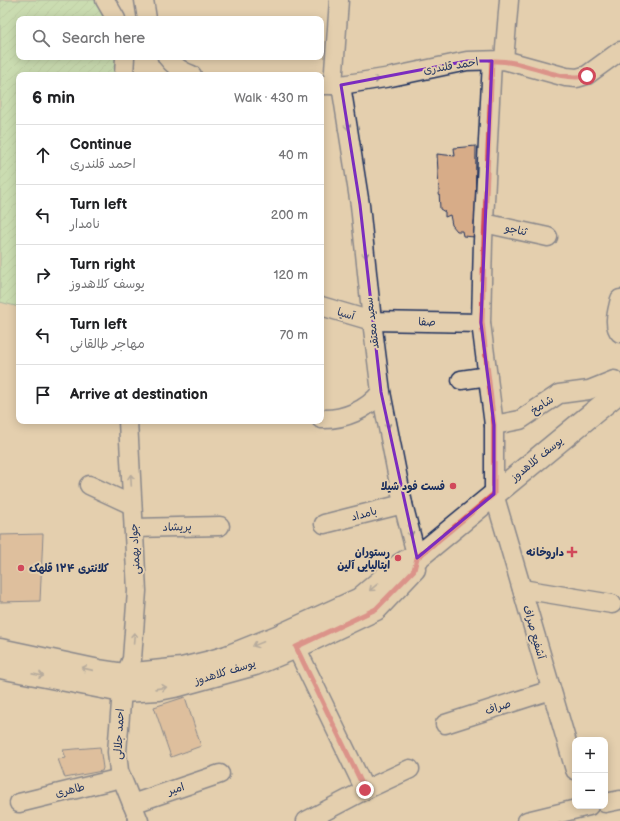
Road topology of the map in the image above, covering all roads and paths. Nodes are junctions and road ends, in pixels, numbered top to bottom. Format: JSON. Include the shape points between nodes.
{"nodes":[{"id":1,"x":105,"y":0,"type":"edge"},
{"id":2,"x":144,"y":0,"type":"edge"},
{"id":3,"x":339,"y":0,"type":"edge"},
{"id":4,"x":509,"y":0,"type":"edge"},
{"id":5,"x":114,"y":16,"type":"edge"},
{"id":6,"x":147,"y":16,"type":"edge"},
{"id":7,"x":620,"y":51,"type":"edge"},
{"id":8,"x":126,"y":60,"type":"edge"},
{"id":9,"x":169,"y":60,"type":"edge"},
{"id":10,"x":498,"y":60,"type":"junction"},
{"id":11,"x":124,"y":72,"type":"edge"},
{"id":12,"x":186,"y":72,"type":"edge"},
{"id":13,"x":332,"y":85,"type":"edge"},
{"id":14,"x":484,"y":223,"type":"junction"},
{"id":15,"x":548,"y":237,"type":"dead end"},
{"id":16,"x":620,"y":299,"type":"edge"},
{"id":17,"x":324,"y":307,"type":"edge"},
{"id":18,"x":372,"y":321,"type":"junction"},
{"id":19,"x":482,"y":322,"type":"junction"},
{"id":20,"x":620,"y":333,"type":"edge"},
{"id":21,"x":488,"y":376,"type":"junction"},
{"id":22,"x":461,"y":380,"type":"dead end"},
{"id":23,"x":617,"y":386,"type":"edge"},
{"id":24,"x":381,"y":392,"type":"junction"},
{"id":25,"x":324,"y":419,"type":"edge"},
{"id":26,"x":128,"y":424,"type":"edge"},
{"id":27,"x":494,"y":425,"type":"junction"},
{"id":28,"x":89,"y":485,"type":"dead end"},
{"id":29,"x":494,"y":494,"type":"junction"},
{"id":30,"x":404,"y":504,"type":"junction"},
{"id":31,"x":132,"y":505,"type":"junction"},
{"id":32,"x":324,"y":524,"type":"dead end"},
{"id":33,"x":220,"y":526,"type":"dead end"},
{"id":34,"x":134,"y":528,"type":"junction"},
{"id":35,"x":417,"y":558,"type":"junction"},
{"id":36,"x":522,"y":588,"type":"junction"},
{"id":37,"x":612,"y":604,"type":"dead end"},
{"id":38,"x":291,"y":639,"type":"junction"},
{"id":39,"x":0,"y":650,"type":"edge"},
{"id":40,"x":0,"y":667,"type":"edge"},
{"id":41,"x":123,"y":683,"type":"junction"},
{"id":42,"x":551,"y":690,"type":"junction"},
{"id":43,"x":445,"y":724,"type":"dead end"},
{"id":44,"x":572,"y":760,"type":"edge"},
{"id":45,"x":410,"y":769,"type":"dead end"},
{"id":46,"x":220,"y":774,"type":"dead end"},
{"id":47,"x":121,"y":778,"type":"junction"},
{"id":48,"x":365,"y":790,"type":"junction"},
{"id":49,"x":620,"y":800,"type":"edge"},
{"id":50,"x":608,"y":802,"type":"edge"},
{"id":51,"x":19,"y":803,"type":"dead end"},
{"id":52,"x":132,"y":804,"type":"junction"},
{"id":53,"x":575,"y":809,"type":"edge"},
{"id":54,"x":139,"y":821,"type":"edge"},
{"id":55,"x":306,"y":821,"type":"edge"},
{"id":56,"x":527,"y":821,"type":"edge"}],
"edges":[{"from":1,"to":5,"type":"street"},
{"from":2,"to":6,"type":"street"},
{"from":3,"to":13,"type":"street","name":"سعید معتقد"},
{"from":4,"to":10,"type":"street","name":"آشفیع صراف"},
{"from":7,"to":10,"type":"street","name":"احمد قلندری","via":[[587,76],[577,78]]},
{"from":8,"to":11,"type":"street"},
{"from":9,"to":12,"type":"street"},
{"from":13,"to":10,"type":"street","name":"احمد قلندری","one_way":true,"via":[[391,77],[467,61]]},
{"from":10,"to":14,"type":"street","name":"آشفیع صراف"},
{"from":13,"to":18,"type":"street","name":"سعید معتقد","one_way":true,"via":[[360,205]]},
{"from":14,"to":15,"type":"street","name":"ثناجو"},
{"from":14,"to":19,"type":"street","name":"آشفیع صراف"},
{"from":16,"to":20,"type":"street","via":[[616,325]]},
{"from":17,"to":18,"type":"street","name":"آسیا"},
{"from":18,"to":19,"type":"street","name":"صفا"},
{"from":18,"to":24,"type":"street","name":"سعید معتقد"},
{"from":19,"to":21,"type":"street","name":"آشفیع صراف"},
{"from":21,"to":22,"type":"street"},
{"from":21,"to":27,"type":"street","name":"آشفیع صراف"},
{"from":23,"to":27,"type":"street","name":"شامخ","via":[[560,394],[520,420]]},
{"from":23,"to":29,"type":"main road","name":"یوسف کلاهدوز"},
{"from":24,"to":25,"type":"street","via":[[369,406],[338,418]]},
{"from":24,"to":30,"type":"street","name":"سعید معتقد","one_way":true},
{"from":31,"to":26,"type":"street","name":"جواد بهمنی","one_way":true},
{"from":27,"to":29,"type":"street","name":"آشفیع صراف"},
{"from":28,"to":31,"type":"street"},
{"from":29,"to":35,"type":"main road","name":"یوسف کلاهدوز"},
{"from":29,"to":36,"type":"street","name":"آشفیع صراف"},
{"from":30,"to":32,"type":"street","name":"بامداد"},
{"from":30,"to":35,"type":"street","name":"سعید معتقد","one_way":true},
{"from":31,"to":34,"type":"street","name":"جواد بهمنی"},
{"from":33,"to":34,"type":"street","name":"پریشاد"},
{"from":41,"to":34,"type":"street","name":"جواد بهمنی","one_way":true,"via":[[132,659],[137,592]]},
{"from":35,"to":38,"type":"main road","name":"یوسف کلاهدوز","via":[[400,565],[360,599]]},
{"from":36,"to":37,"type":"street"},
{"from":36,"to":42,"type":"street","name":"آشفیع صراف"},
{"from":38,"to":41,"type":"main road","name":"یوسف کلاهدوز","via":[[277,637],[227,657]]},
{"from":38,"to":48,"type":"street"},
{"from":41,"to":39,"type":"main road","name":"یوسف کلاهدوز","one_way":true,"via":[[100,672]]},
{"from":40,"to":41,"type":"main road","name":"یوسف کلاهدوز","one_way":true},
{"from":41,"to":47,"type":"street","name":"احمد جلالی","via":[[117,752]]},
{"from":42,"to":43,"type":"street","name":"صراف"},
{"from":42,"to":44,"type":"street","name":"آشفیع صراف"},
{"from":45,"to":48,"type":"street"},
{"from":46,"to":52,"type":"street","name":"امیر"},
{"from":47,"to":51,"type":"street","name":"طاهری"},
{"from":47,"to":52,"type":"street","name":"احمد جلالی"},
{"from":48,"to":55,"type":"street"},
{"from":49,"to":50,"type":"street"},
{"from":52,"to":54,"type":"street","name":"احمد جلالی"},
{"from":53,"to":56,"type":"street"}]}
